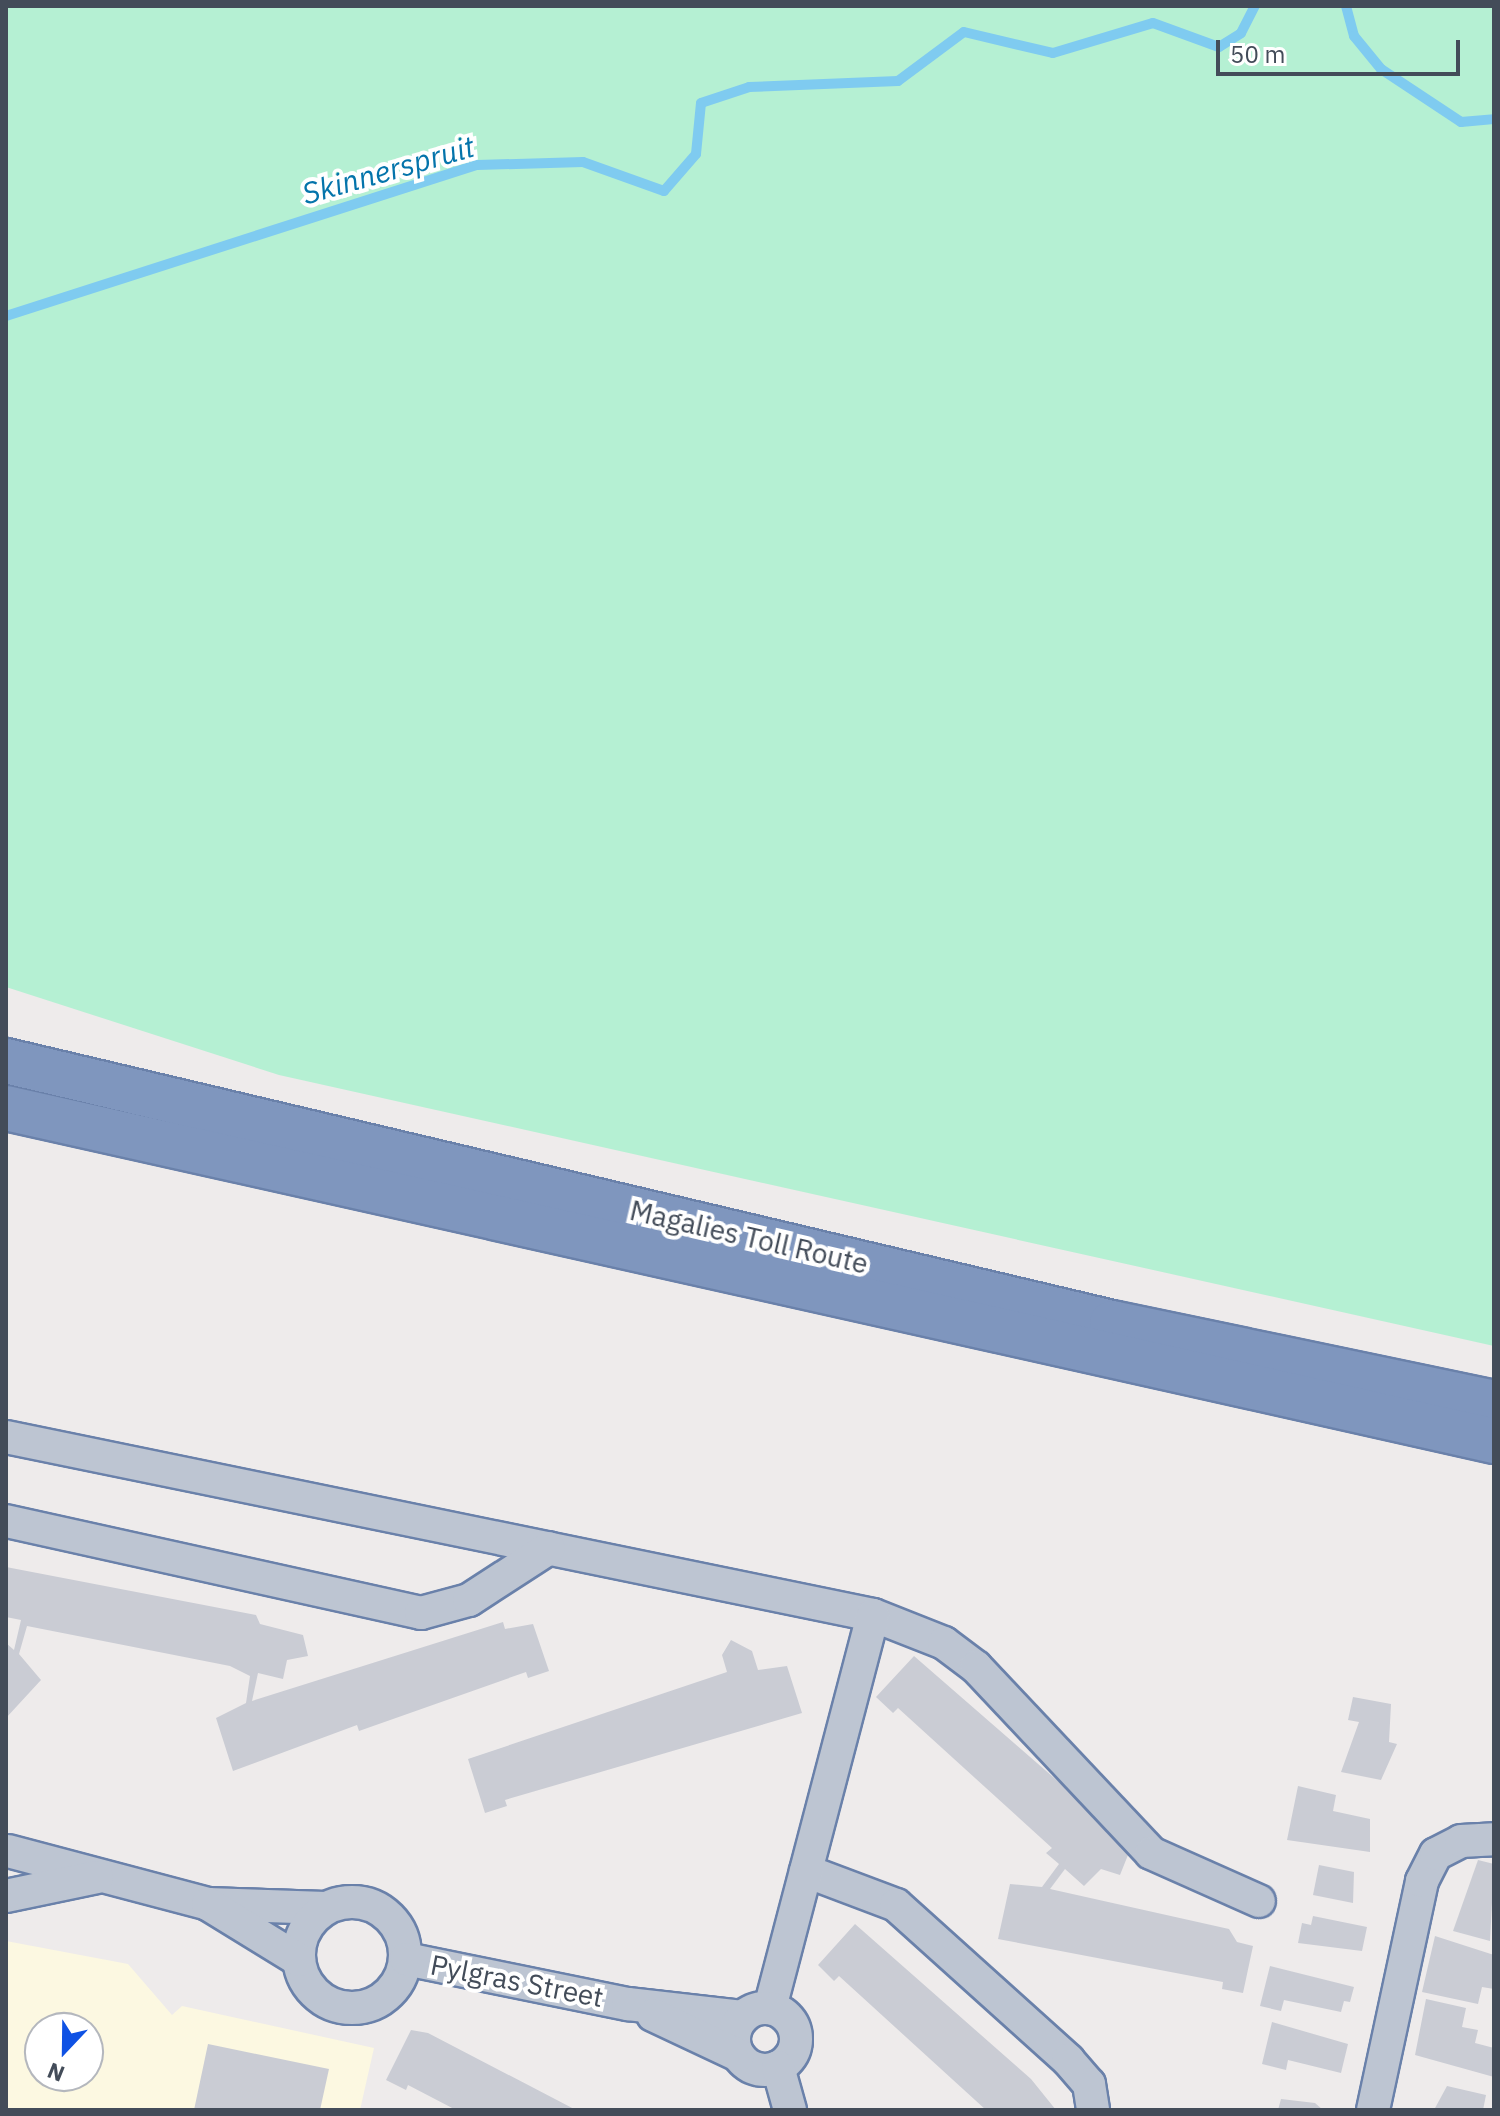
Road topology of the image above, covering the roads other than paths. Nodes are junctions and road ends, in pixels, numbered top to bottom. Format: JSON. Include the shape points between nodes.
{"nodes":[{"id":1,"x":6,"y":1061,"type":"edge"},
{"id":2,"x":6,"y":1108,"type":"edge"},
{"id":3,"x":1494,"y":1403,"type":"edge"},
{"id":4,"x":6,"y":1437,"type":"edge"},
{"id":5,"x":1494,"y":1441,"type":"edge"},
{"id":6,"x":6,"y":1521,"type":"edge"},
{"id":7,"x":549,"y":1548,"type":"junction"},
{"id":8,"x":873,"y":1615,"type":"junction"},
{"id":9,"x":1494,"y":1839,"type":"edge"},
{"id":10,"x":7,"y":1850,"type":"edge"},
{"id":11,"x":806,"y":1871,"type":"junction"},
{"id":12,"x":100,"y":1877,"type":"junction"},
{"id":13,"x":6,"y":1895,"type":"edge"},
{"id":14,"x":1259,"y":1901,"type":"dead end"},
{"id":15,"x":208,"y":1904,"type":"junction"},
{"id":16,"x":326,"y":1908,"type":"junction"},
{"id":17,"x":406,"y":1959,"type":"junction"},
{"id":18,"x":299,"y":1960,"type":"junction"},
{"id":19,"x":628,"y":2004,"type":"junction"},
{"id":20,"x":756,"y":2012,"type":"junction"},
{"id":21,"x":738,"y":2055,"type":"junction"},
{"id":22,"x":778,"y":2067,"type":"junction"},
{"id":23,"x":790,"y":2110,"type":"edge"},
{"id":24,"x":1093,"y":2110,"type":"edge"},
{"id":25,"x":1373,"y":2110,"type":"edge"}],
"edges":[{"from":1,"to":3,"type":"highway","name":"Magalies Toll Route","via":[[1112,1323]]},
{"from":2,"to":5,"type":"highway","name":"Magalies Toll Route"},
{"from":4,"to":7,"type":"street"},
{"from":6,"to":7,"type":"street","via":[[421,1613],[469,1600]]},
{"from":7,"to":8,"type":"street"},
{"from":8,"to":11,"type":"street"},
{"from":8,"to":14,"type":"street","via":[[944,1643],[976,1667],[1151,1853]]},
{"from":9,"to":25,"type":"street","via":[[1461,1841],[1436,1854],[1422,1881]]},
{"from":10,"to":12,"type":"street"},
{"from":10,"to":13,"type":"street","via":[[15,1869]]},
{"from":11,"to":20,"type":"street"},
{"from":11,"to":24,"type":"street","via":[[896,1905],[1068,2060],[1089,2084]]},
{"from":12,"to":13,"type":"street"},
{"from":12,"to":15,"type":"street"},
{"from":15,"to":16,"type":"street"},
{"from":15,"to":18,"type":"street"},
{"from":16,"to":17,"type":"street","via":[[358,1902],[388,1915]]},
{"from":16,"to":18,"type":"street","via":[[305,1930]]},
{"from":17,"to":18,"type":"street","via":[[392,1991],[361,2007],[313,1991]]},
{"from":17,"to":19,"type":"street","name":"Pylgras Street"},
{"from":19,"to":20,"type":"street","name":"Pylgras Street"},
{"from":19,"to":21,"type":"street","name":"Pylgras Street"},
{"from":20,"to":21,"type":"street","via":[[733,2036]]},
{"from":20,"to":22,"type":"street","via":[[787,2017],[795,2034],[792,2053]]},
{"from":21,"to":22,"type":"street","via":[[751,2067]]},
{"from":22,"to":23,"type":"street"}]}
